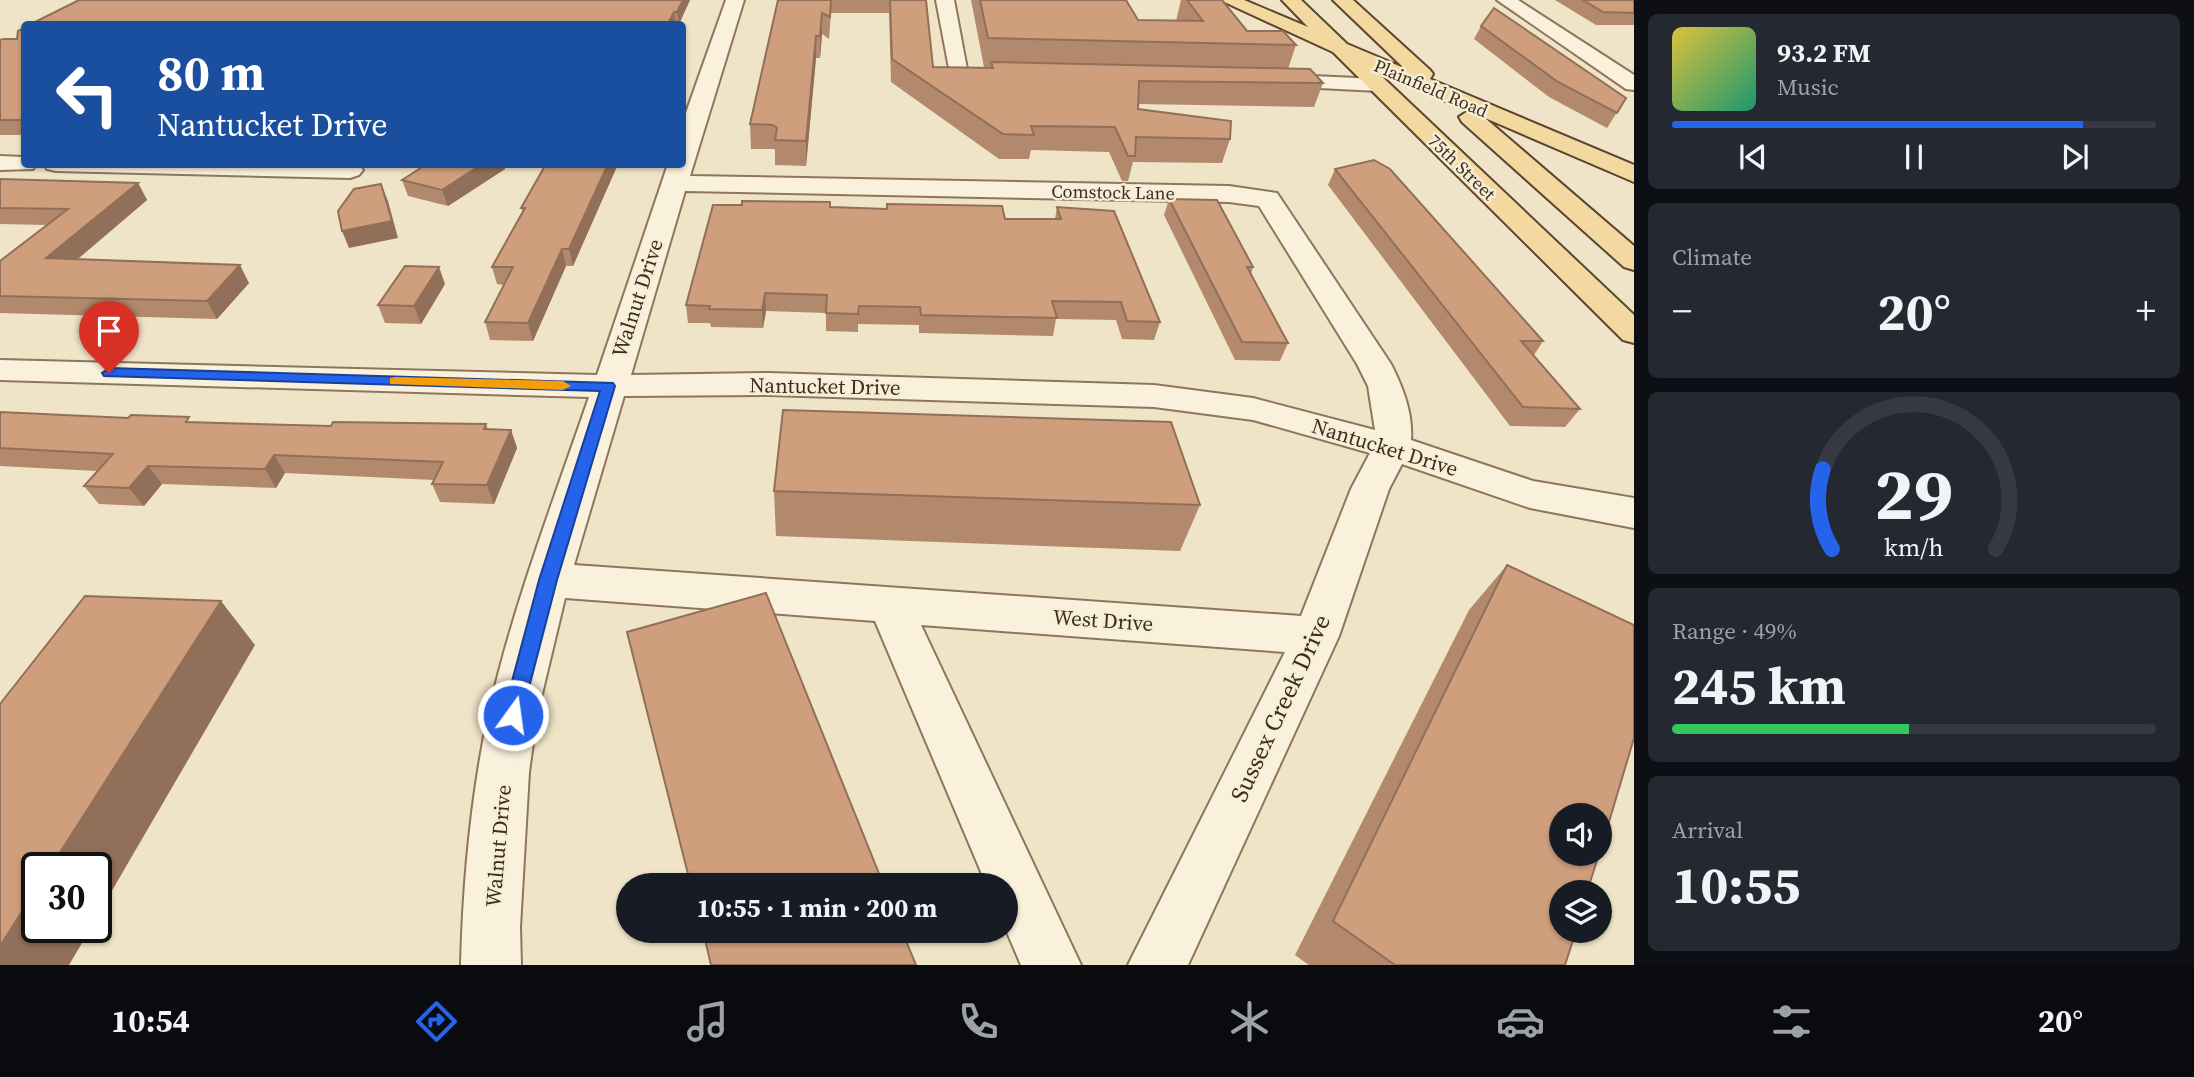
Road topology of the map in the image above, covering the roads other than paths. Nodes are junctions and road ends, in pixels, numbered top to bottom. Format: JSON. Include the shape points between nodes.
{"nodes":[{"id":1,"x":735,"y":0,"type":"edge"},
{"id":2,"x":945,"y":0,"type":"edge"},
{"id":3,"x":1228,"y":0,"type":"edge"},
{"id":4,"x":1291,"y":0,"type":"edge"},
{"id":5,"x":1320,"y":0,"type":"edge"},
{"id":6,"x":1342,"y":0,"type":"edge"},
{"id":7,"x":1506,"y":0,"type":"edge"},
{"id":8,"x":1345,"y":51,"type":"junction"},
{"id":9,"x":688,"y":71,"type":"dead end"},
{"id":10,"x":712,"y":72,"type":"junction"},
{"id":11,"x":1023,"y":76,"type":"edge"},
{"id":12,"x":1388,"y":76,"type":"junction"},
{"id":13,"x":1244,"y":80,"type":"edge"},
{"id":14,"x":1634,"y":83,"type":"edge"},
{"id":15,"x":1447,"y":95,"type":"junction"},
{"id":16,"x":686,"y":152,"type":"edge"},
{"id":17,"x":0,"y":163,"type":"edge"},
{"id":18,"x":21,"y":164,"type":"edge"},
{"id":19,"x":252,"y":168,"type":"edge"},
{"id":20,"x":350,"y":170,"type":"dead end"},
{"id":21,"x":680,"y":170,"type":"edge"},
{"id":22,"x":1634,"y":174,"type":"edge"},
{"id":23,"x":1634,"y":261,"type":"edge"},
{"id":24,"x":1634,"y":272,"type":"edge"},
{"id":25,"x":1634,"y":333,"type":"edge"},
{"id":26,"x":0,"y":370,"type":"edge"},
{"id":27,"x":608,"y":386,"type":"junction"},
{"id":28,"x":1392,"y":447,"type":"junction"},
{"id":29,"x":1634,"y":513,"type":"edge"},
{"id":30,"x":548,"y":580,"type":"junction"},
{"id":31,"x":890,"y":604,"type":"junction"},
{"id":32,"x":1316,"y":636,"type":"junction"},
{"id":33,"x":491,"y":965,"type":"edge"},
{"id":34,"x":1051,"y":965,"type":"edge"},
{"id":35,"x":1158,"y":965,"type":"edge"}],
"edges":[{"from":1,"to":10,"type":"street","name":"Walnut Drive"},
{"from":2,"to":11,"type":"street","via":[[958,75]]},
{"from":3,"to":8,"type":"main road"},
{"from":4,"to":8,"type":"main road","name":"75th Street"},
{"from":5,"to":12,"type":"main road"},
{"from":6,"to":15,"type":"main road","name":"75th Street"},
{"from":7,"to":14,"type":"street"},
{"from":8,"to":12,"type":"main road","name":"75th Street"},
{"from":9,"to":10,"type":"street"},
{"from":10,"to":16,"type":"street","name":"Walnut Drive"},
{"from":12,"to":13,"type":"street"},
{"from":12,"to":15,"type":"main road","name":"Plainfield Road"},
{"from":12,"to":24,"type":"main road","via":[[1564,240]]},
{"from":12,"to":25,"type":"main road","name":"75th Street"},
{"from":15,"to":22,"type":"main road","name":"Plainfield Road"},
{"from":15,"to":23,"type":"main road","name":"75th Street"},
{"from":17,"to":18,"type":"street"},
{"from":19,"to":20,"type":"street"},
{"from":21,"to":27,"type":"street","name":"Walnut Drive"},
{"from":21,"to":28,"type":"street","name":"Comstock Lane","via":[[1268,198],[1385,386],[1394,425]]},
{"from":26,"to":27,"type":"street","name":"Nantucket Drive"},
{"from":27,"to":28,"type":"street","name":"Nantucket Drive","via":[[769,384],[1154,396],[1253,409]]},
{"from":27,"to":30,"type":"street","name":"Walnut Drive"},
{"from":28,"to":29,"type":"street","name":"Nantucket Drive","via":[[1530,494]]},
{"from":28,"to":32,"type":"street","name":"Sussex Creek Drive","via":[[1370,489]]},
{"from":30,"to":31,"type":"street","name":"West Drive"},
{"from":30,"to":33,"type":"street","name":"Walnut Drive","via":[[513,715],[504,772]]},
{"from":31,"to":32,"type":"street","name":"West Drive"},
{"from":31,"to":34,"type":"street"},
{"from":32,"to":35,"type":"street","name":"Sussex Creek Drive"}]}
